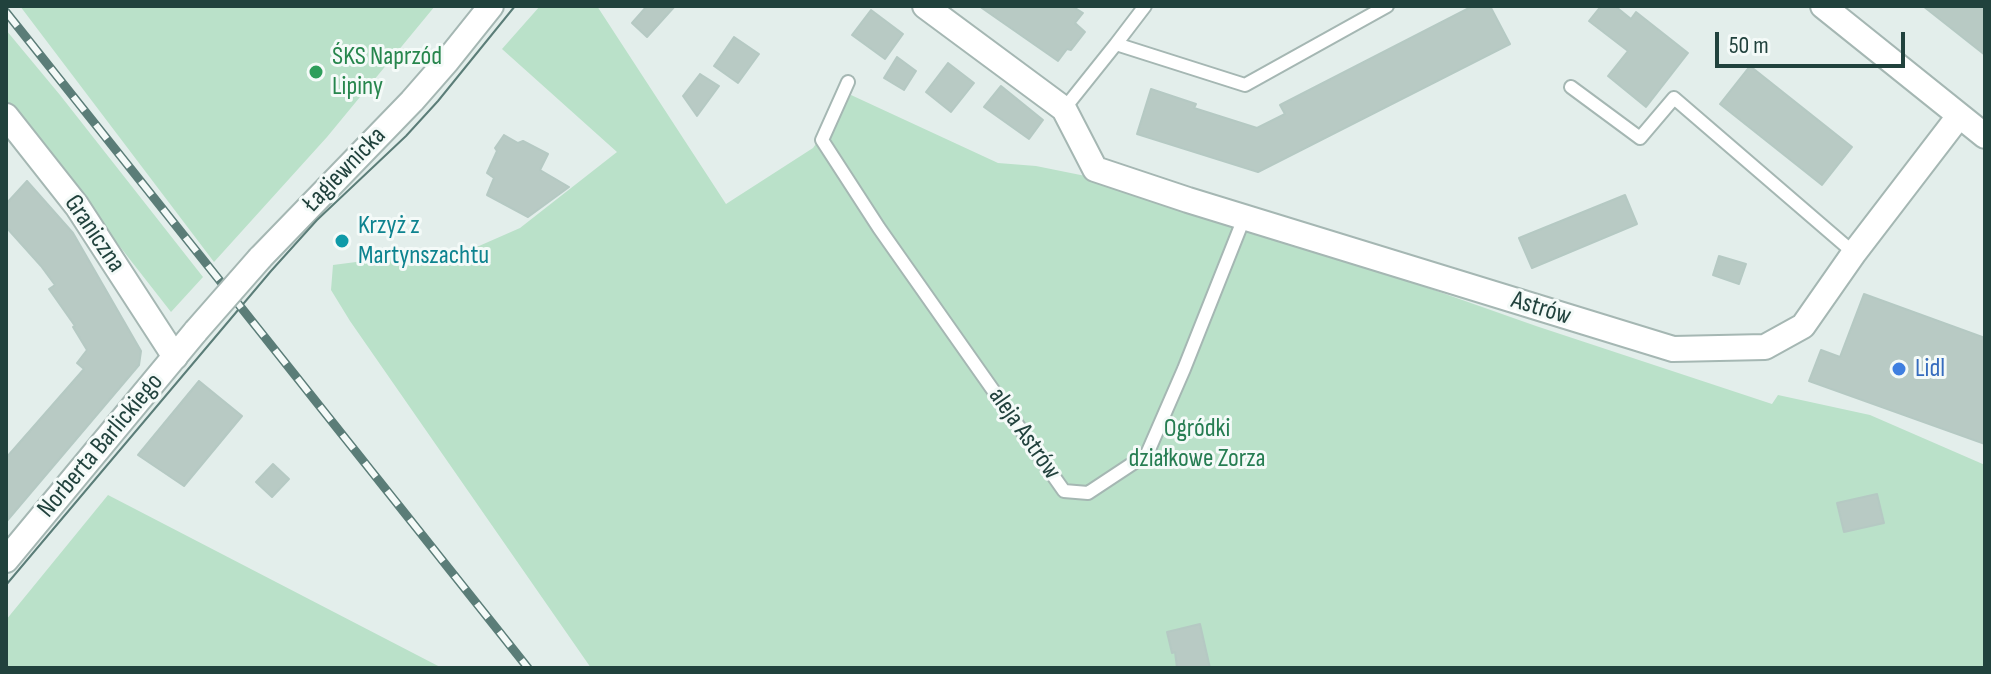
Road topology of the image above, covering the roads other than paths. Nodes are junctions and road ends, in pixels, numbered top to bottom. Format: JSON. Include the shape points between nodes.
{"nodes":[{"id":1,"x":491,"y":6,"type":"edge"},
{"id":2,"x":925,"y":6,"type":"edge"},
{"id":3,"x":1145,"y":6,"type":"edge"},
{"id":4,"x":1387,"y":6,"type":"edge"},
{"id":5,"x":1832,"y":8,"type":"edge"},
{"id":6,"x":1116,"y":44,"type":"junction"},
{"id":7,"x":848,"y":82,"type":"dead end"},
{"id":8,"x":1571,"y":87,"type":"dead end"},
{"id":9,"x":1064,"y":109,"type":"junction"},
{"id":10,"x":6,"y":116,"type":"edge"},
{"id":11,"x":1959,"y":116,"type":"junction"},
{"id":12,"x":1985,"y":136,"type":"edge"},
{"id":13,"x":1244,"y":218,"type":"junction"},
{"id":14,"x":1854,"y":253,"type":"junction"},
{"id":15,"x":196,"y":331,"type":"joint"},
{"id":16,"x":175,"y":357,"type":"junction"},
{"id":17,"x":6,"y":560,"type":"edge"}],
"edges":[{"from":1,"to":15,"type":"street","name":"Łagiewnicka","bridge":true,"via":[[412,101]]},
{"from":2,"to":9,"type":"street","name":"Astrów"},
{"from":3,"to":6,"type":"lane"},
{"from":4,"to":6,"type":"lane","via":[[1245,85]]},
{"from":5,"to":11,"type":"street"},
{"from":6,"to":9,"type":"lane"},
{"from":7,"to":13,"type":"lane","name":"aleja Astrów","via":[[822,140],[1064,491],[1088,493],[1147,454]]},
{"from":8,"to":14,"type":"lane","via":[[1640,138],[1674,98]]},
{"from":9,"to":13,"type":"street","name":"Astrów","via":[[1095,169]]},
{"from":10,"to":16,"type":"street","name":"Graniczna","via":[[77,206]]},
{"from":11,"to":12,"type":"street"},
{"from":11,"to":14,"type":"street","name":"Astrów"},
{"from":13,"to":14,"type":"street","name":"Astrów","via":[[1673,349],[1765,347],[1803,326]]},
{"from":15,"to":16,"type":"street","name":"Norberta Barlickiego"},
{"from":16,"to":17,"type":"street","name":"Norberta Barlickiego"}]}
